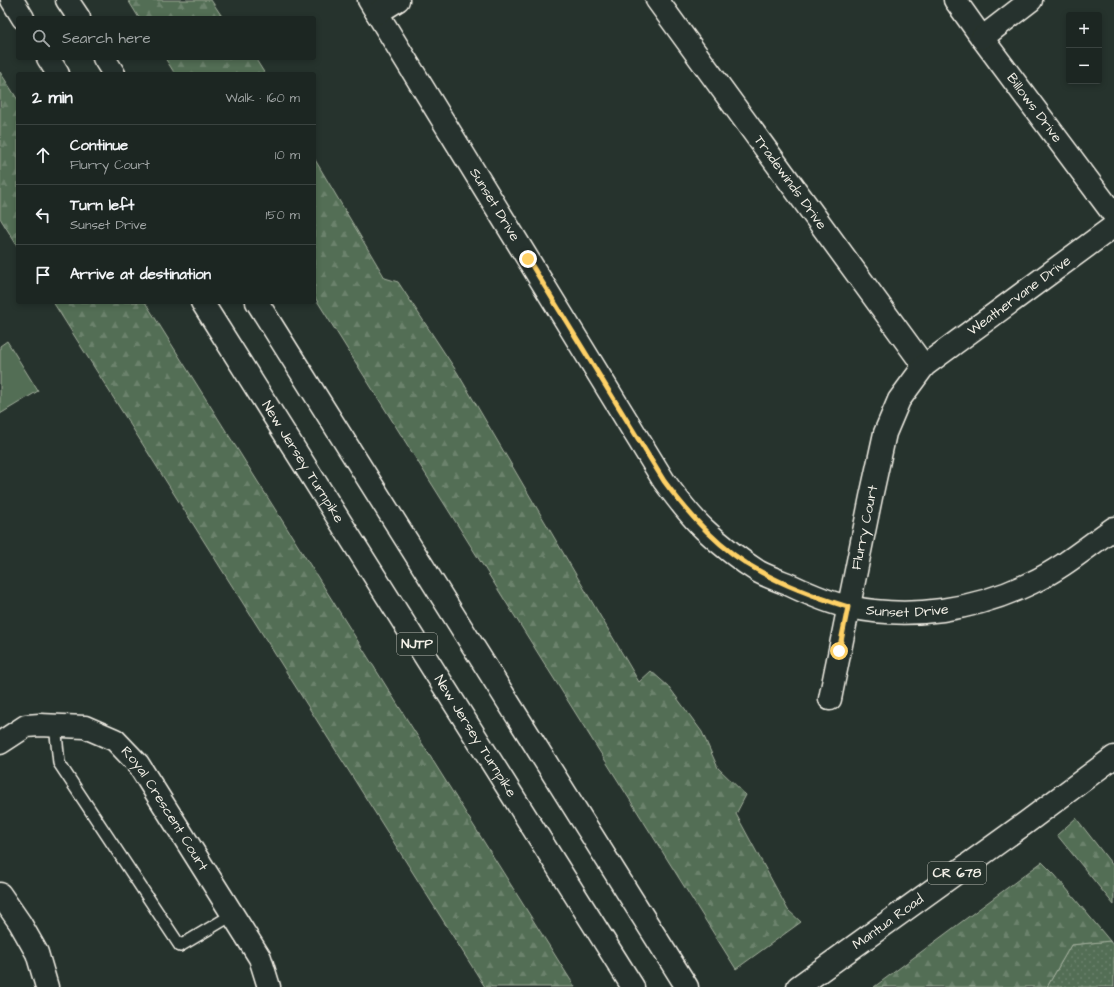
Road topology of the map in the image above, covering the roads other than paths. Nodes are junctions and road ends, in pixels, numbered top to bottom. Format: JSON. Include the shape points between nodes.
{"nodes":[{"id":1,"x":12,"y":0,"type":"edge"},
{"id":2,"x":67,"y":0,"type":"edge"},
{"id":3,"x":398,"y":0,"type":"edge"},
{"id":4,"x":657,"y":0,"type":"edge"},
{"id":5,"x":955,"y":0,"type":"edge"},
{"id":6,"x":1031,"y":0,"type":"edge"},
{"id":7,"x":373,"y":7,"type":"edge"},
{"id":8,"x":22,"y":16,"type":"edge"},
{"id":9,"x":78,"y":16,"type":"edge"},
{"id":10,"x":982,"y":38,"type":"junction"},
{"id":11,"x":49,"y":60,"type":"edge"},
{"id":12,"x":105,"y":60,"type":"edge"},
{"id":13,"x":57,"y":72,"type":"edge"},
{"id":14,"x":113,"y":72,"type":"edge"},
{"id":15,"x":1114,"y":215,"type":"edge"},
{"id":16,"x":1114,"y":226,"type":"edge"},
{"id":17,"x":203,"y":304,"type":"edge"},
{"id":18,"x":258,"y":304,"type":"edge"},
{"id":19,"x":924,"y":366,"type":"junction"},
{"id":20,"x":1114,"y":528,"type":"edge"},
{"id":21,"x":848,"y":607,"type":"junction"},
{"id":22,"x":830,"y":699,"type":"dead end"},
{"id":23,"x":56,"y":725,"type":"junction"},
{"id":24,"x":0,"y":743,"type":"edge"},
{"id":25,"x":1114,"y":757,"type":"edge"},
{"id":26,"x":0,"y":894,"type":"edge"},
{"id":27,"x":232,"y":915,"type":"junction"},
{"id":28,"x":47,"y":987,"type":"edge"},
{"id":29,"x":269,"y":987,"type":"edge"},
{"id":30,"x":633,"y":987,"type":"edge"},
{"id":31,"x":687,"y":987,"type":"edge"},
{"id":32,"x":798,"y":987,"type":"edge"}],
"edges":[{"from":1,"to":8,"type":"main road"},
{"from":2,"to":9,"type":"main road"},
{"from":3,"to":7,"type":"main road"},
{"from":4,"to":19,"type":"main road","name":"Tradewinds Drive"},
{"from":5,"to":10,"type":"main road","name":"Billows Drive"},
{"from":6,"to":10,"type":"main road"},
{"from":7,"to":21,"type":"main road","name":"Sunset Drive","via":[[648,456],[680,503],[704,529],[733,554],[760,572],[822,599]]},
{"from":10,"to":15,"type":"main road","name":"Billows Drive"},
{"from":11,"to":13,"type":"main road"},
{"from":12,"to":14,"type":"main road"},
{"from":16,"to":19,"type":"main road","name":"Weathervane Drive"},
{"from":17,"to":30,"type":"main road","name":"New Jersey Turnpike","number":"NJTP"},
{"from":18,"to":31,"type":"main road"},
{"from":19,"to":21,"type":"main road","name":"Flurry Court","via":[[899,400],[885,434]]},
{"from":20,"to":21,"type":"main road","name":"Sunset Drive","via":[[1050,573],[995,598],[958,608],[919,614]]},
{"from":21,"to":22,"type":"main road","name":"Flurry Court"},
{"from":23,"to":24,"type":"main road","name":"Royal Crescent Court","via":[[26,726]]},
{"from":23,"to":27,"type":"main road","name":"Royal Crescent Court","via":[[85,727],[115,740],[138,764]]},
{"from":23,"to":27,"type":"lane","via":[[59,763],[180,946]]},
{"from":25,"to":32,"type":"main road","name":"Mantua Road","number":"CR 678"},
{"from":26,"to":28,"type":"main road","via":[[37,954]]},
{"from":27,"to":29,"type":"main road","name":"Royal Crescent Court","via":[[260,958]]}]}
